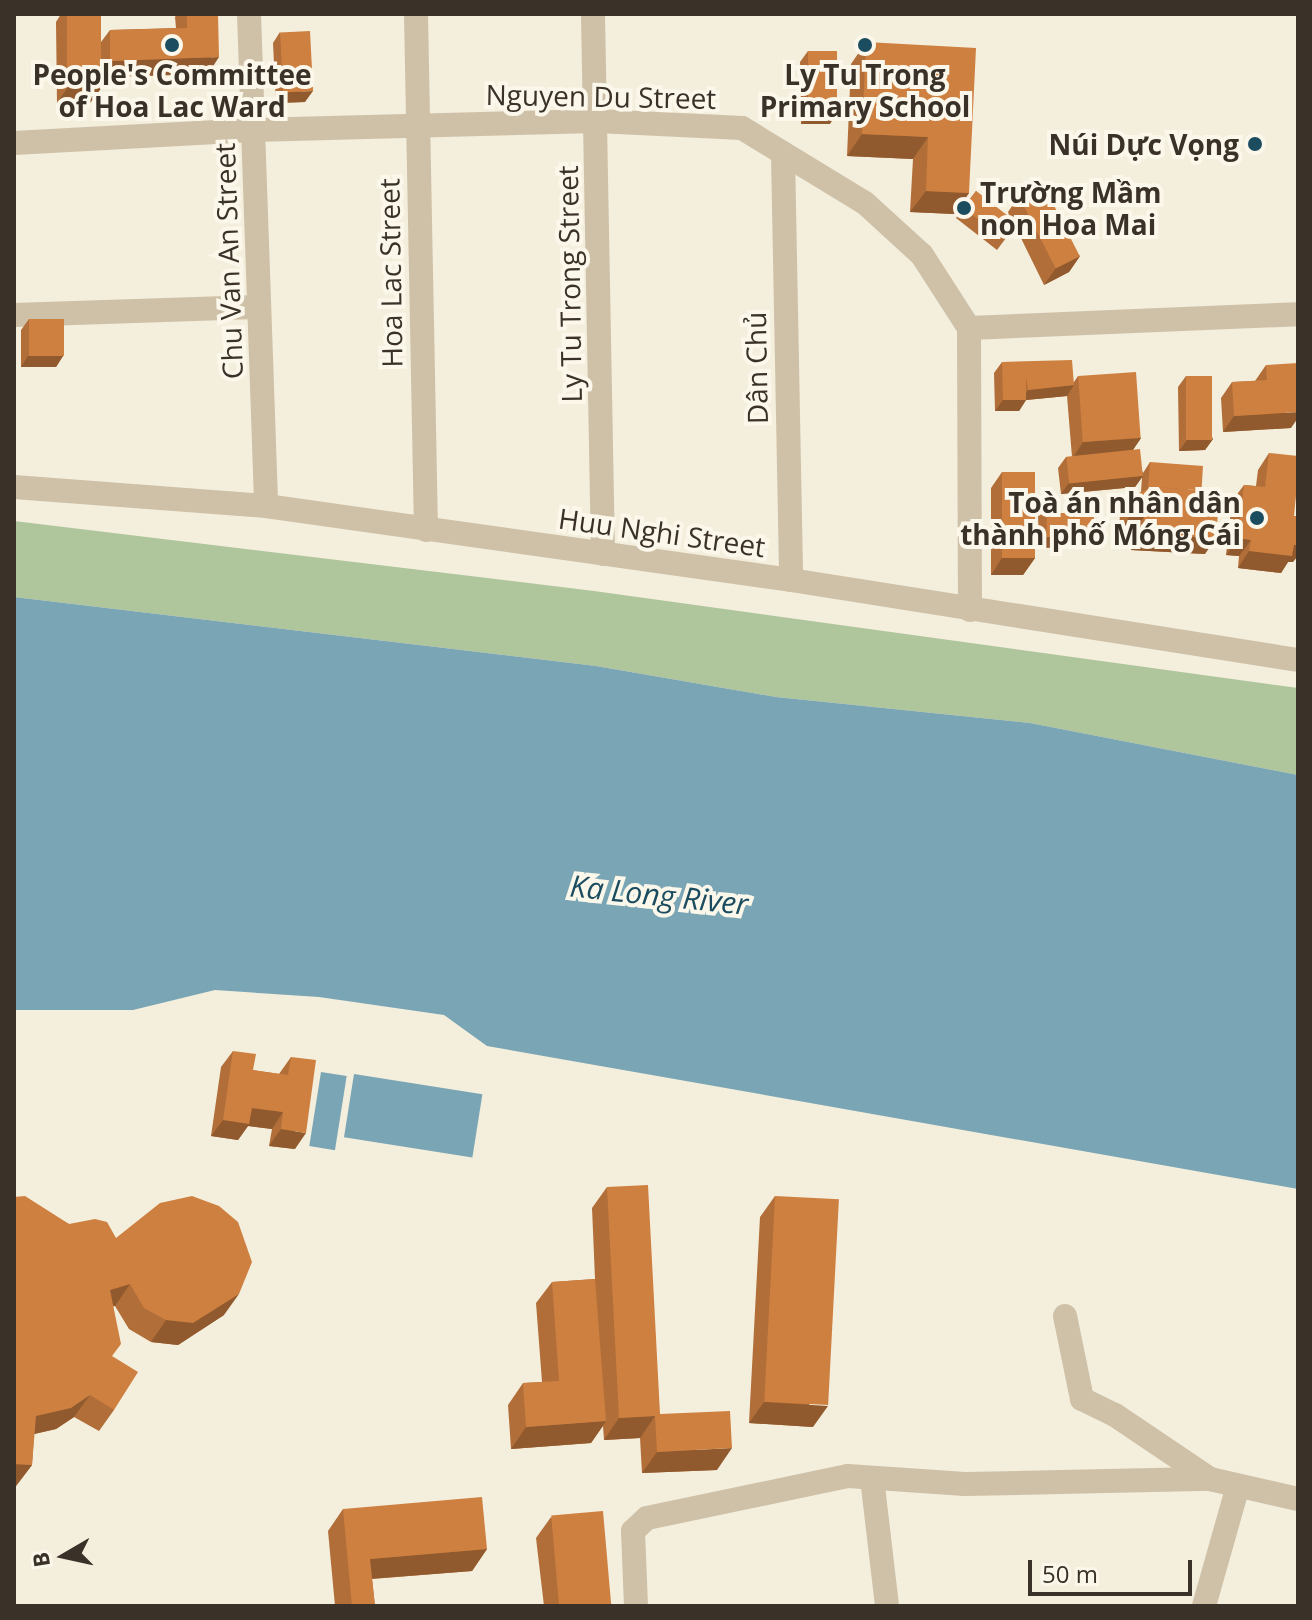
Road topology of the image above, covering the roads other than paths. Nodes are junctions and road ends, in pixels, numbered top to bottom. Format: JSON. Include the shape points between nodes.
{"nodes":[{"id":1,"x":249,"y":14,"type":"edge"},
{"id":2,"x":416,"y":14,"type":"edge"},
{"id":3,"x":593,"y":14,"type":"edge"},
{"id":4,"x":597,"y":121,"type":"junction"},
{"id":5,"x":416,"y":126,"type":"junction"},
{"id":6,"x":253,"y":130,"type":"junction"},
{"id":7,"x":14,"y":143,"type":"edge"},
{"id":8,"x":783,"y":154,"type":"junction"},
{"id":9,"x":259,"y":307,"type":"junction"},
{"id":10,"x":1298,"y":314,"type":"edge"},
{"id":11,"x":14,"y":315,"type":"edge"},
{"id":12,"x":969,"y":328,"type":"junction"},
{"id":13,"x":14,"y":487,"type":"edge"},
{"id":14,"x":266,"y":506,"type":"junction"},
{"id":15,"x":426,"y":530,"type":"junction"},
{"id":16,"x":603,"y":554,"type":"junction"},
{"id":17,"x":791,"y":580,"type":"junction"},
{"id":18,"x":970,"y":610,"type":"junction"},
{"id":19,"x":1298,"y":660,"type":"edge"},
{"id":20,"x":1065,"y":1316,"type":"dead end"},
{"id":21,"x":872,"y":1478,"type":"junction"},
{"id":22,"x":1210,"y":1479,"type":"junction"},
{"id":23,"x":1238,"y":1486,"type":"junction"},
{"id":24,"x":1298,"y":1499,"type":"edge"},
{"id":25,"x":636,"y":1606,"type":"edge"},
{"id":26,"x":887,"y":1606,"type":"edge"},
{"id":27,"x":1204,"y":1606,"type":"edge"}],
"edges":[{"from":1,"to":6,"type":"street","name":"Chu Van An Street"},
{"from":2,"to":5,"type":"street","name":"Hoa Lac Street"},
{"from":3,"to":4,"type":"street","name":"Ly Tu Trong Street"},
{"from":4,"to":5,"type":"street","name":"Nguyen Du Street"},
{"from":4,"to":8,"type":"street","name":"Nguyen Du Street","via":[[742,128]]},
{"from":4,"to":16,"type":"street","name":"Ly Tu Trong Street"},
{"from":5,"to":6,"type":"street","name":"Nguyen Du Street"},
{"from":5,"to":15,"type":"street","name":"Hoa Lac Street"},
{"from":6,"to":7,"type":"street","name":"Nguyen Du Street"},
{"from":6,"to":9,"type":"street","name":"Chu Van An Street"},
{"from":8,"to":12,"type":"street","name":"Nguyen Du Street","via":[[865,203],[922,255]]},
{"from":8,"to":17,"type":"street","name":"Dân Chủ"},
{"from":9,"to":11,"type":"street"},
{"from":9,"to":14,"type":"street","name":"Chu Van An Street"},
{"from":10,"to":12,"type":"street"},
{"from":12,"to":18,"type":"street"},
{"from":13,"to":14,"type":"street","name":"Huu Nghi Street"},
{"from":14,"to":15,"type":"street","name":"Huu Nghi Street"},
{"from":15,"to":16,"type":"street","name":"Huu Nghi Street"},
{"from":16,"to":17,"type":"street","name":"Huu Nghi Street"},
{"from":17,"to":18,"type":"street","name":"Huu Nghi Street"},
{"from":18,"to":19,"type":"street","name":"Huu Nghi Street"},
{"from":20,"to":22,"type":"street","via":[[1082,1399]]},
{"from":21,"to":22,"type":"street","via":[[965,1484]]},
{"from":21,"to":25,"type":"street","via":[[848,1476],[647,1518],[633,1531]]},
{"from":21,"to":26,"type":"street"},
{"from":22,"to":23,"type":"street"},
{"from":23,"to":24,"type":"street"},
{"from":23,"to":27,"type":"street"}]}
